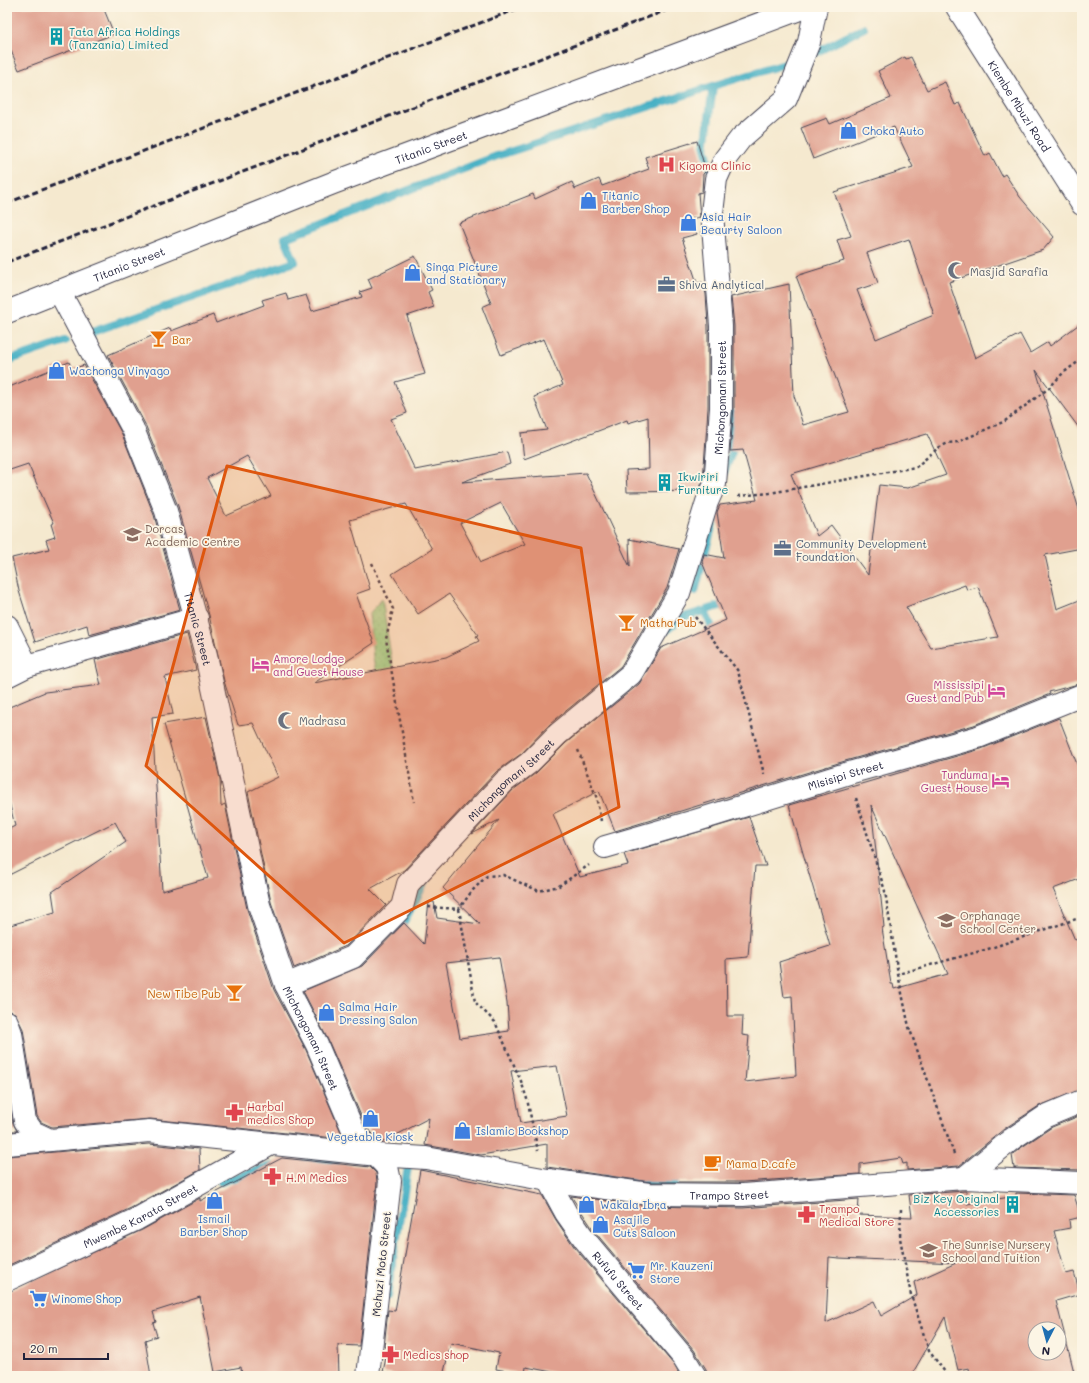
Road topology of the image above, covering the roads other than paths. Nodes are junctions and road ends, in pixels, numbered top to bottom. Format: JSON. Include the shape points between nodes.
{"nodes":[{"id":1,"x":805,"y":7,"type":"edge"},
{"id":2,"x":816,"y":7,"type":"edge"},
{"id":3,"x":957,"y":7,"type":"edge"},
{"id":4,"x":1082,"y":204,"type":"edge"},
{"id":5,"x":59,"y":291,"type":"junction"},
{"id":6,"x":7,"y":312,"type":"edge"},
{"id":7,"x":197,"y":618,"type":"junction"},
{"id":8,"x":7,"y":626,"type":"edge"},
{"id":9,"x":27,"y":666,"type":"junction"},
{"id":10,"x":7,"y":676,"type":"edge"},
{"id":11,"x":1082,"y":695,"type":"edge"},
{"id":12,"x":605,"y":847,"type":"road end"},
{"id":13,"x":286,"y":985,"type":"junction"},
{"id":14,"x":7,"y":1022,"type":"edge"},
{"id":15,"x":1082,"y":1101,"type":"edge"},
{"id":16,"x":50,"y":1140,"type":"junction"},
{"id":17,"x":7,"y":1144,"type":"edge"},
{"id":18,"x":271,"y":1144,"type":"junction"},
{"id":19,"x":378,"y":1155,"type":"junction"},
{"id":20,"x":964,"y":1178,"type":"junction"},
{"id":21,"x":548,"y":1180,"type":"junction"},
{"id":22,"x":1082,"y":1183,"type":"edge"},
{"id":23,"x":7,"y":1280,"type":"edge"},
{"id":24,"x":368,"y":1376,"type":"edge"},
{"id":25,"x":695,"y":1376,"type":"edge"}],
"edges":[{"from":1,"to":5,"type":"street","name":"Titanic Street","via":[[334,183]]},
{"from":2,"to":13,"type":"street","name":"Michongomani Street","via":[[809,42],[786,99],[741,138],[725,159],[716,179],[712,213],[721,326],[721,408],[715,484],[679,593],[631,674],[505,781],[408,884],[402,907],[353,957]]},
{"from":3,"to":4,"type":"street","name":"Kiembe Mbuzi Road"},
{"from":5,"to":6,"type":"street","name":"Titanic Street"},
{"from":5,"to":7,"type":"street","name":"Titanic Street","via":[[133,429],[166,511]]},
{"from":7,"to":9,"type":"street"},
{"from":7,"to":13,"type":"street","name":"Titanic Street","via":[[260,905]]},
{"from":8,"to":9,"type":"street"},
{"from":9,"to":10,"type":"street"},
{"from":11,"to":12,"type":"street","name":"Misisipi Street","via":[[978,737]]},
{"from":13,"to":19,"type":"street","name":"Michongomani Street","via":[[317,1045],[354,1132]]},
{"from":14,"to":16,"type":"street","via":[[25,1121],[33,1132]]},
{"from":15,"to":20,"type":"street","via":[[1046,1116],[1012,1139]]},
{"from":16,"to":17,"type":"street"},
{"from":16,"to":18,"type":"street","via":[[149,1131]]},
{"from":18,"to":19,"type":"street"},
{"from":18,"to":23,"type":"street","name":"Mwembe Karata Street","via":[[137,1219]]},
{"from":19,"to":21,"type":"street","name":"Trampo Street","via":[[426,1158]]},
{"from":19,"to":24,"type":"street","name":"Mchuzi Moto Street","via":[[387,1167],[390,1181]]},
{"from":20,"to":21,"type":"street","name":"Trampo Street","via":[[743,1195],[649,1194]]},
{"from":20,"to":22,"type":"street","name":"Trampo Street"},
{"from":21,"to":25,"type":"street","name":"Rufufu Street","via":[[566,1214],[585,1240],[684,1358]]}]}
